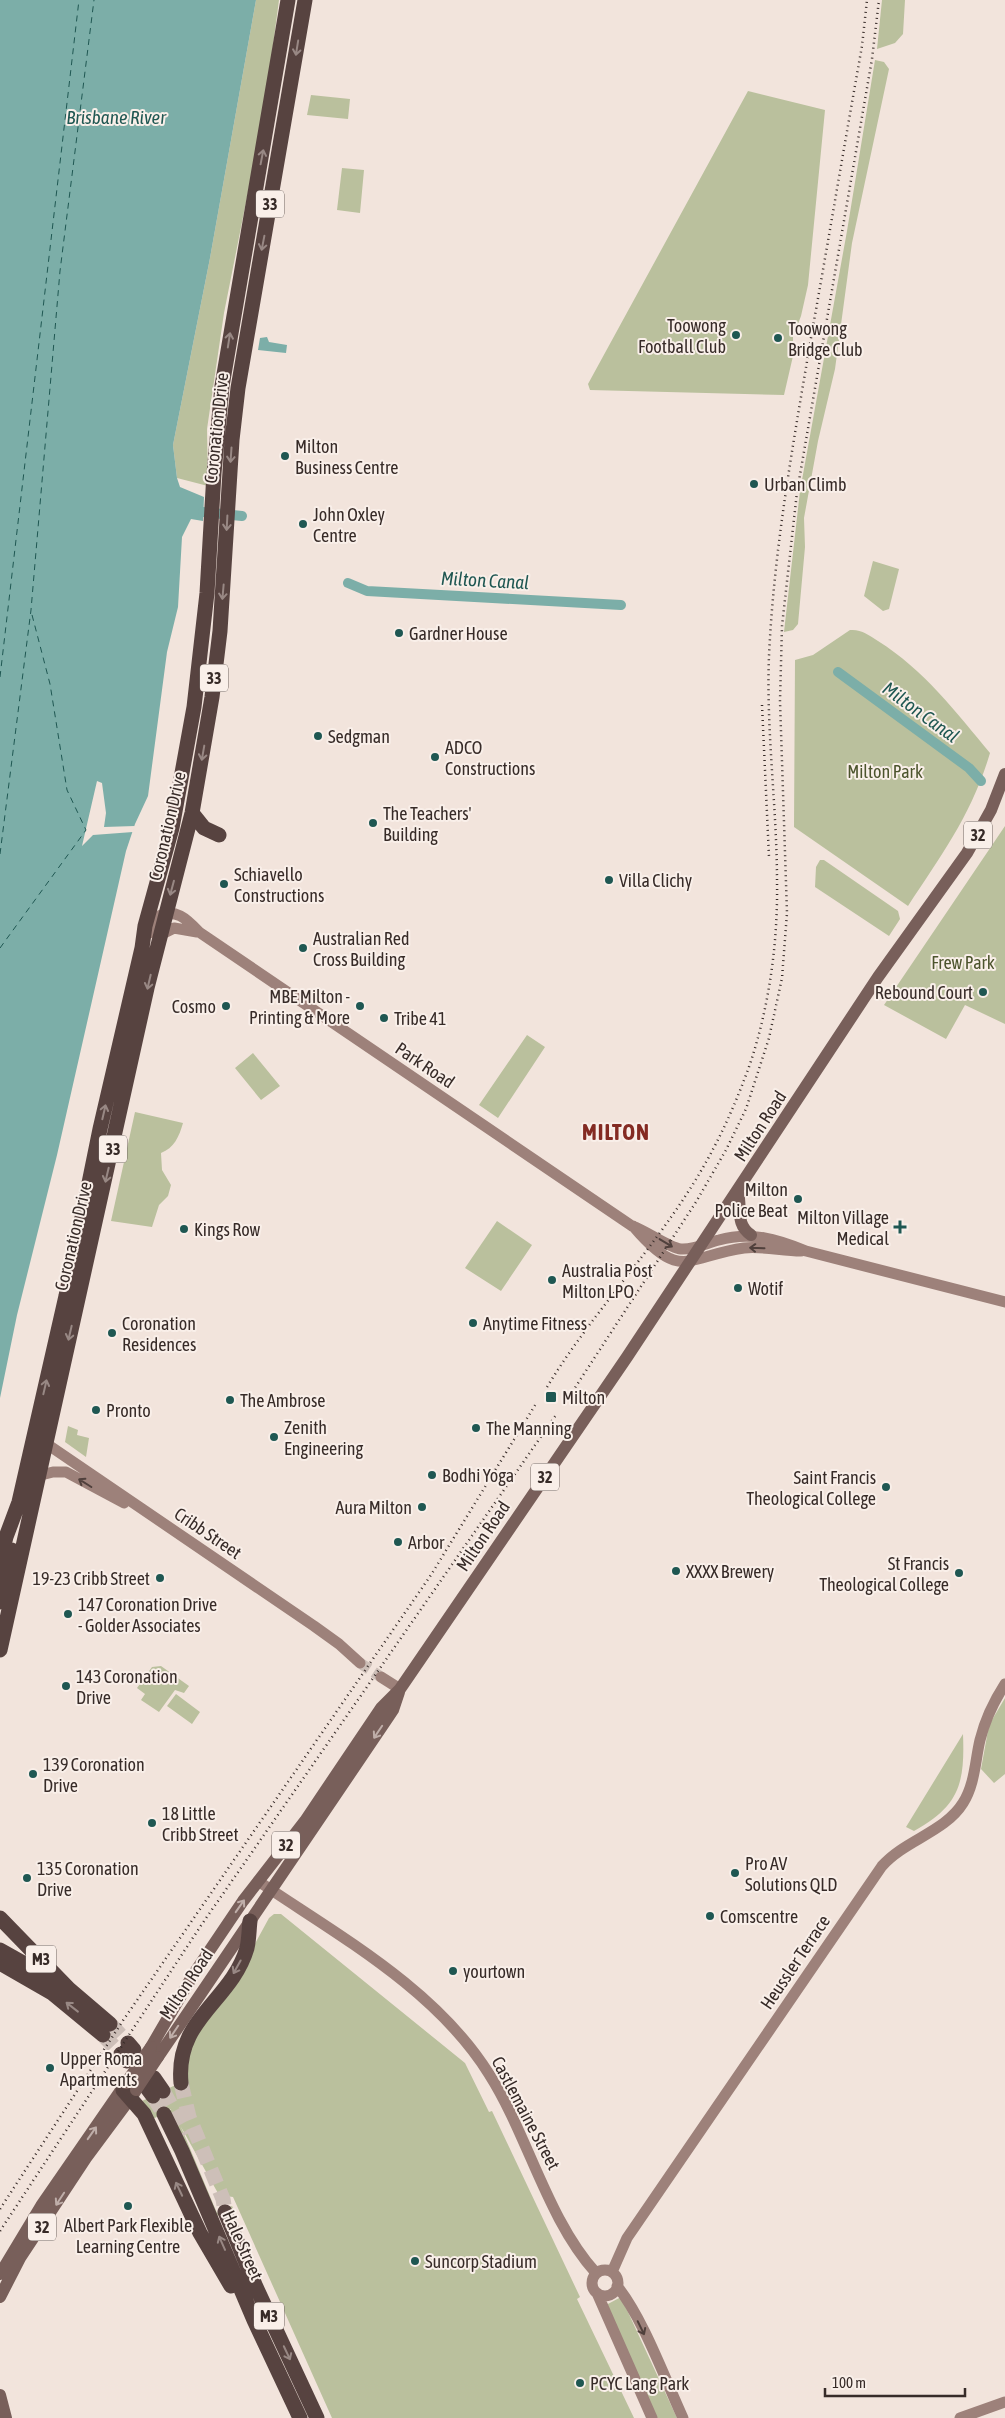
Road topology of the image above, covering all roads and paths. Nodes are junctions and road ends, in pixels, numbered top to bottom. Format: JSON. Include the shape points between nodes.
{"nodes":[{"id":1,"x":288,"y":0,"type":"edge"},
{"id":2,"x":305,"y":0,"type":"edge"},
{"id":3,"x":1005,"y":774,"type":"edge"},
{"id":4,"x":192,"y":813,"type":"junction"},
{"id":5,"x":219,"y":835,"type":"dead end"},
{"id":6,"x":165,"y":913,"type":"junction"},
{"id":7,"x":199,"y":932,"type":"junction"},
{"id":8,"x":160,"y":935,"type":"junction"},
{"id":9,"x":142,"y":948,"type":"junction"},
{"id":10,"x":738,"y":1192,"type":"junction"},
{"id":11,"x":632,"y":1226,"type":"junction"},
{"id":12,"x":751,"y":1235,"type":"junction"},
{"id":13,"x":702,"y":1245,"type":"junction"},
{"id":14,"x":806,"y":1251,"type":"junction"},
{"id":15,"x":690,"y":1263,"type":"junction"},
{"id":16,"x":1005,"y":1302,"type":"edge"},
{"id":17,"x":39,"y":1439,"type":"junction"},
{"id":18,"x":37,"y":1476,"type":"junction"},
{"id":19,"x":19,"y":1502,"type":"junction"},
{"id":20,"x":144,"y":1512,"type":"junction"},
{"id":21,"x":0,"y":1561,"type":"edge"},
{"id":22,"x":0,"y":1602,"type":"edge"},
{"id":23,"x":0,"y":1650,"type":"edge"},
{"id":24,"x":360,"y":1663,"type":"tunnel mouth"},
{"id":25,"x":381,"y":1677,"type":"tunnel mouth"},
{"id":26,"x":1005,"y":1684,"type":"edge"},
{"id":27,"x":400,"y":1689,"type":"junction"},
{"id":28,"x":258,"y":1881,"type":"junction"},
{"id":29,"x":271,"y":1890,"type":"junction"},
{"id":30,"x":0,"y":1918,"type":"edge"},
{"id":31,"x":250,"y":1921,"type":"junction"},
{"id":32,"x":12,"y":1931,"type":"junction"},
{"id":33,"x":0,"y":1950,"type":"edge"},
{"id":34,"x":53,"y":1958,"type":"dead end"},
{"id":35,"x":0,"y":1963,"type":"edge"},
{"id":36,"x":0,"y":1973,"type":"edge"},
{"id":37,"x":38,"y":1984,"type":"junction"},
{"id":38,"x":70,"y":1989,"type":"junction"},
{"id":39,"x":154,"y":2052,"type":"junction"},
{"id":40,"x":181,"y":2083,"type":"tunnel mouth"},
{"id":41,"x":142,"y":2089,"type":"junction"},
{"id":42,"x":164,"y":2114,"type":"tunnel mouth"},
{"id":43,"x":225,"y":2212,"type":"tunnel mouth"},
{"id":44,"x":200,"y":2233,"type":"junction"},
{"id":45,"x":205,"y":2250,"type":"dead end"},
{"id":46,"x":612,"y":2272,"type":"junction"},
{"id":47,"x":596,"y":2273,"type":"junction"},
{"id":48,"x":0,"y":2274,"type":"edge"},
{"id":49,"x":617,"y":2286,"type":"junction"},
{"id":50,"x":597,"y":2293,"type":"junction"},
{"id":51,"x":0,"y":2298,"type":"edge"},
{"id":52,"x":254,"y":2320,"type":"junction"},
{"id":53,"x":0,"y":2395,"type":"edge"},
{"id":54,"x":1005,"y":2402,"type":"edge"},
{"id":55,"x":6,"y":2418,"type":"edge"},
{"id":56,"x":300,"y":2418,"type":"edge"},
{"id":57,"x":317,"y":2418,"type":"edge"},
{"id":58,"x":652,"y":2418,"type":"edge"},
{"id":59,"x":683,"y":2418,"type":"edge"},
{"id":60,"x":960,"y":2418,"type":"edge"}],
"edges":[{"from":9,"to":1,"type":"highway","name":"Coronation Drive","number":"33","one_way":true,"via":[[172,828],[187,751],[207,593],[222,386]]},
{"from":2,"to":4,"type":"highway","name":"Coronation Drive","number":"33","one_way":true,"via":[[238,383],[222,605],[213,688]]},
{"from":3,"to":10,"type":"main road","name":"Milton Road","number":"32","via":[[987,818],[967,853],[878,978]]},
{"from":4,"to":5,"type":"highway","via":[[204,828]]},
{"from":4,"to":6,"type":"highway","name":"Coronation Drive","number":"33","one_way":true},
{"from":6,"to":7,"type":"street","name":"Park Road","via":[[177,913]]},
{"from":6,"to":8,"type":"highway","name":"Coronation Drive","number":"33"},
{"from":6,"to":9,"type":"street","via":[[155,919]]},
{"from":7,"to":8,"type":"street","name":"Park Road","via":[[174,928]]},
{"from":7,"to":11,"type":"street","name":"Park Road"},
{"from":8,"to":17,"type":"highway","name":"Coronation Drive","number":"33","one_way":true},
{"from":17,"to":9,"type":"highway","name":"Coronation Drive","number":"33","one_way":true,"via":[[102,1120]]},
{"from":10,"to":12,"type":"main road","via":[[740,1222]]},
{"from":10,"to":13,"type":"main road","name":"Milton Road","number":"32"},
{"from":11,"to":13,"type":"street","name":"Park Road","one_way":true,"via":[[676,1248]]},
{"from":11,"to":15,"type":"street","name":"Park Road","via":[[666,1257]]},
{"from":12,"to":13,"type":"street","name":"Park Road"},
{"from":12,"to":14,"type":"street","name":"Park Road","via":[[786,1242]]},
{"from":13,"to":15,"type":"main road","name":"Milton Road","number":"32"},
{"from":14,"to":15,"type":"street","one_way":true,"via":[[750,1248]]},
{"from":14,"to":16,"type":"street"},
{"from":15,"to":27,"type":"main road","name":"Milton Road","number":"32"},
{"from":17,"to":18,"type":"highway","name":"Coronation Drive","number":"33"},
{"from":17,"to":19,"type":"highway","name":"Coronation Drive","number":"33"},
{"from":17,"to":20,"type":"street","name":"Cribb Street"},
{"from":20,"to":18,"type":"street","one_way":true,"via":[[66,1472]]},
{"from":18,"to":23,"type":"highway","name":"Coronation Drive","number":"33"},
{"from":19,"to":21,"type":"highway","name":"Coronation Drive","number":"33"},
{"from":19,"to":22,"type":"highway"},
{"from":20,"to":24,"type":"street","name":"Cribb Street","via":[[314,1626]]},
{"from":25,"to":27,"type":"street"},
{"from":26,"to":46,"type":"street","name":"Heussler Terrace","via":[[988,1715],[972,1782],[963,1802],[947,1820],[896,1852],[882,1866],[627,2238]]},
{"from":27,"to":28,"type":"main road","name":"Milton Road","number":"32","via":[[381,1708],[309,1815]]},
{"from":27,"to":29,"type":"main road","name":"Milton Road","number":"32","one_way":true,"via":[[390,1714]]},
{"from":28,"to":29,"type":"street","name":"Castlemaine Street"},
{"from":39,"to":28,"type":"main road","name":"Milton Road","number":"32","one_way":true,"via":[[193,1975]]},
{"from":29,"to":31,"type":"main road","name":"Milton Road","number":"32"},
{"from":29,"to":47,"type":"street","name":"Castlemaine Street","via":[[403,1982],[454,2029],[496,2086],[568,2233]]},
{"from":30,"to":32,"type":"highway","number":"M3"},
{"from":31,"to":39,"type":"main road","name":"Milton Road","number":"32","one_way":true},
{"from":31,"to":40,"type":"highway","one_way":true,"via":[[247,1947],[240,1964],[184,2044]]},
{"from":32,"to":34,"type":"highway"},
{"from":32,"to":38,"type":"highway","number":"M3"},
{"from":33,"to":38,"type":"highway"},
{"from":35,"to":37,"type":"highway"},
{"from":36,"to":37,"type":"highway","number":"M3","via":[[23,1983]]},
{"from":38,"to":37,"type":"highway","number":"M3","one_way":true,"via":[[106,2030]]},
{"from":39,"to":41,"type":"main road","name":"Milton Road","number":"32","bridge":true},
{"from":44,"to":41,"type":"highway","one_way":true,"via":[[148,2121]]},
{"from":48,"to":41,"type":"main road","name":"Milton Road","number":"32","one_way":true,"via":[[41,2206]]},
{"from":41,"to":51,"type":"main road","name":"Milton Road","number":"32","one_way":true,"via":[[86,2158],[16,2263]]},
{"from":52,"to":42,"type":"highway","name":"Hale Street","number":"M3","one_way":true},
{"from":43,"to":57,"type":"highway","name":"Hale Street","number":"M3","one_way":true},
{"from":44,"to":45,"type":"highway"},
{"from":44,"to":52,"type":"highway","via":[[240,2303]]},
{"from":46,"to":47,"type":"street"},
{"from":46,"to":49,"type":"street","via":[[617,2278]]},
{"from":47,"to":50,"type":"street","via":[[592,2281]]},
{"from":49,"to":50,"type":"street","via":[[609,2295]]},
{"from":49,"to":59,"type":"street","one_way":true,"via":[[641,2327]]},
{"from":50,"to":58,"type":"street"},
{"from":52,"to":56,"type":"highway","name":"Hale Street","number":"M3"},
{"from":53,"to":55,"type":"main road"},
{"from":54,"to":60,"type":"street"}]}
